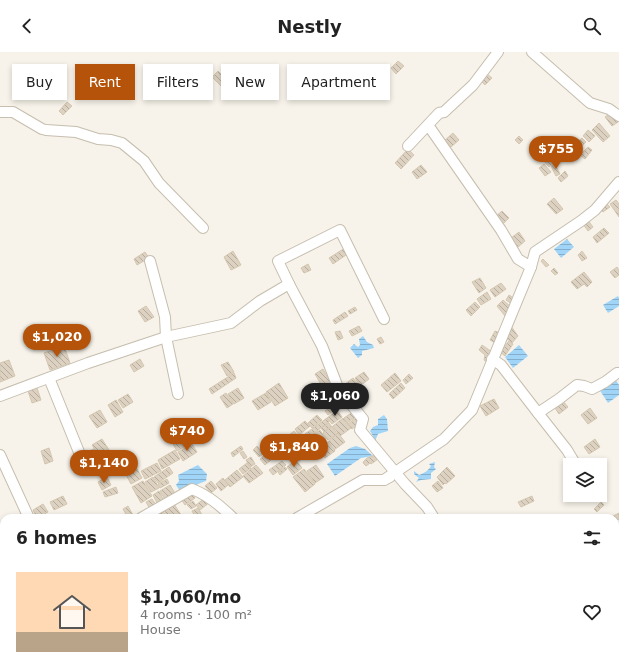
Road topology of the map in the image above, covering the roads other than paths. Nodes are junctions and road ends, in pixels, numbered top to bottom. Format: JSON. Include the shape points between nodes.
{"nodes":[{"id":1,"x":498,"y":52,"type":"edge"},
{"id":2,"x":532,"y":52,"type":"edge"},
{"id":3,"x":0,"y":112,"type":"edge"},
{"id":4,"x":619,"y":116,"type":"edge"},
{"id":5,"x":428,"y":125,"type":"junction"},
{"id":6,"x":408,"y":146,"type":"dead end"},
{"id":7,"x":619,"y":182,"type":"edge"},
{"id":8,"x":203,"y":228,"type":"dead end"},
{"id":9,"x":150,"y":261,"type":"dead end"},
{"id":10,"x":531,"y":267,"type":"junction"},
{"id":11,"x":289,"y":284,"type":"junction"},
{"id":12,"x":384,"y":319,"type":"dead end"},
{"id":13,"x":166,"y":337,"type":"junction"},
{"id":14,"x":492,"y":359,"type":"junction"},
{"id":15,"x":619,"y":373,"type":"edge"},
{"id":16,"x":49,"y":378,"type":"junction"},
{"id":17,"x":178,"y":394,"type":"dead end"},
{"id":18,"x":0,"y":396,"type":"edge"},
{"id":19,"x":538,"y":413,"type":"junction"},
{"id":20,"x":0,"y":455,"type":"edge"},
{"id":21,"x":572,"y":458,"type":"edge"},
{"id":22,"x":83,"y":462,"type":"dead end"},
{"id":23,"x":396,"y":473,"type":"junction"},
{"id":24,"x":27,"y":514,"type":"edge"},
{"id":25,"x":148,"y":514,"type":"edge"},
{"id":26,"x":229,"y":514,"type":"edge"},
{"id":27,"x":304,"y":514,"type":"edge"},
{"id":28,"x":431,"y":514,"type":"edge"}],
"edges":[{"from":1,"to":5,"type":"street","via":[[473,85]]},
{"from":2,"to":4,"type":"street","via":[[590,103],[609,109]]},
{"from":3,"to":8,"type":"street","via":[[13,112],[46,130],[76,132],[98,139],[122,142],[144,161],[159,183]]},
{"from":5,"to":6,"type":"street"},
{"from":5,"to":10,"type":"street","via":[[501,230],[518,259]]},
{"from":7,"to":10,"type":"street","via":[[595,210],[535,252]]},
{"from":9,"to":13,"type":"street","via":[[165,317]]},
{"from":10,"to":14,"type":"street"},
{"from":11,"to":12,"type":"street","via":[[278,261],[340,230]]},
{"from":11,"to":13,"type":"street","via":[[260,301],[231,323]]},
{"from":11,"to":23,"type":"street","via":[[322,346],[337,385],[363,419],[360,430]]},
{"from":13,"to":16,"type":"street"},
{"from":13,"to":17,"type":"street"},
{"from":14,"to":19,"type":"street","via":[[501,365]]},
{"from":14,"to":23,"type":"street","via":[[472,410],[444,439]]},
{"from":15,"to":19,"type":"street","via":[[592,389],[577,385]]},
{"from":16,"to":18,"type":"street"},
{"from":16,"to":22,"type":"street"},
{"from":19,"to":21,"type":"street"},
{"from":20,"to":24,"type":"street"},
{"from":23,"to":27,"type":"street","via":[[384,480],[363,480]]},
{"from":23,"to":28,"type":"street"},
{"from":25,"to":26,"type":"street","via":[[192,489],[203,493]]}]}
